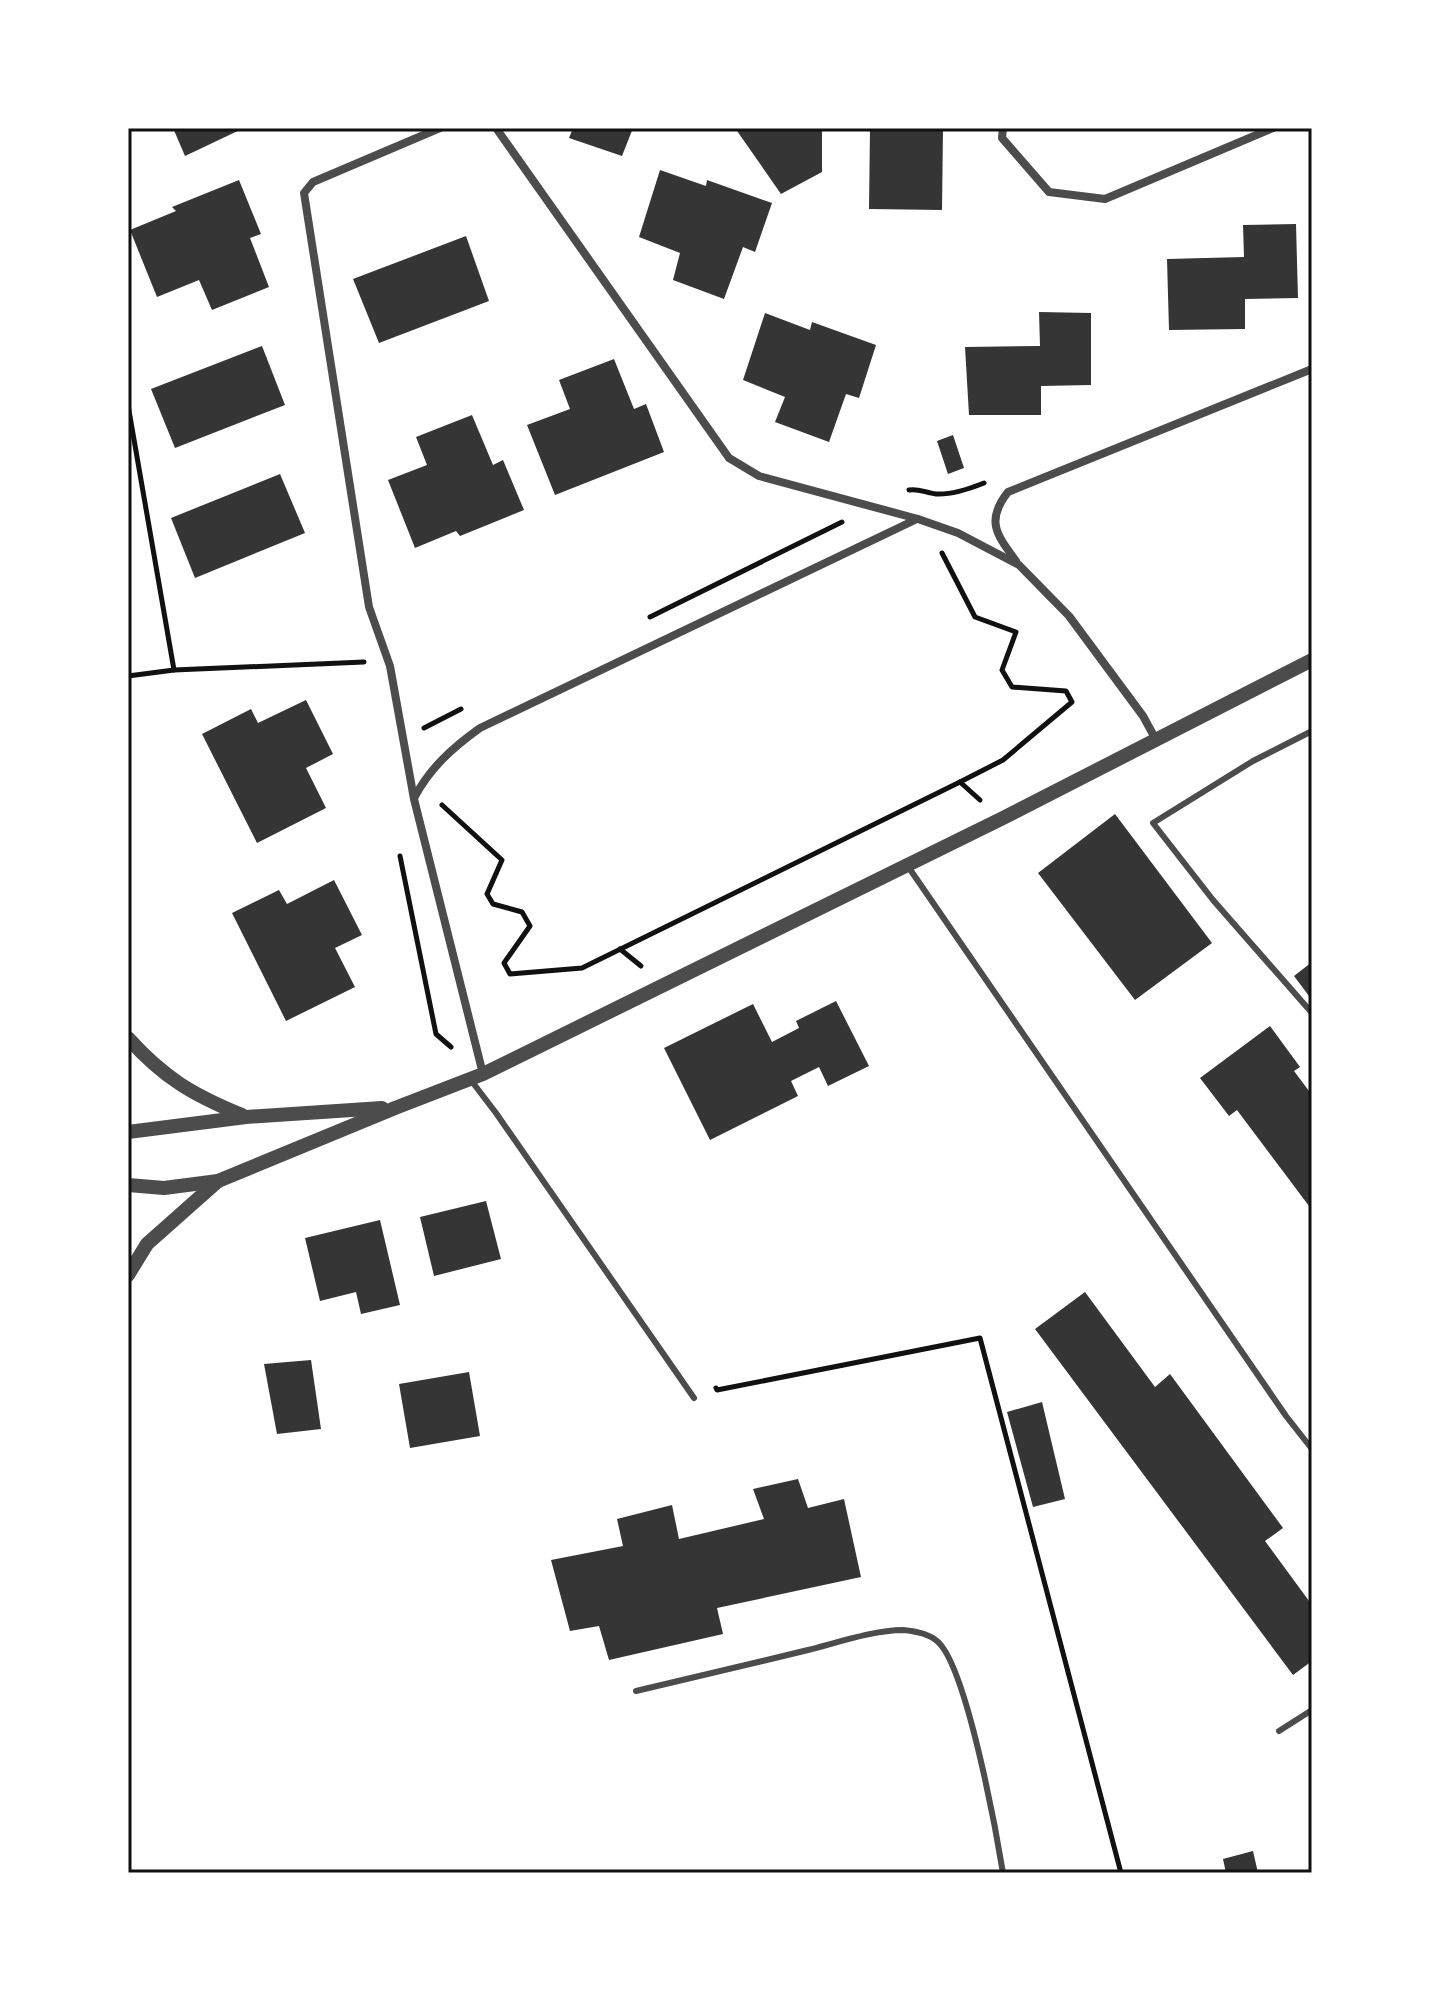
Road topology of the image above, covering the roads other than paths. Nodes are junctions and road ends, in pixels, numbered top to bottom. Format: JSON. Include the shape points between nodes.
{"nodes":[{"id":1,"x":440,"y":128,"type":"edge"},
{"id":2,"x":496,"y":128,"type":"edge"},
{"id":3,"x":1003,"y":128,"type":"edge"},
{"id":4,"x":1273,"y":128,"type":"edge"},
{"id":5,"x":1312,"y":369,"type":"edge"},
{"id":6,"x":918,"y":519,"type":"junction"},
{"id":7,"x":1019,"y":565,"type":"junction"},
{"id":8,"x":1312,"y":660,"type":"edge"},
{"id":9,"x":1312,"y":731,"type":"edge"},
{"id":10,"x":1155,"y":738,"type":"junction"},
{"id":11,"x":414,"y":799,"type":"junction"},
{"id":12,"x":907,"y":865,"type":"junction"},
{"id":13,"x":1312,"y":1013,"type":"edge"},
{"id":14,"x":128,"y":1038,"type":"edge"},
{"id":15,"x":476,"y":1077,"type":"junction"},
{"id":16,"x":395,"y":1108,"type":"junction"},
{"id":17,"x":246,"y":1117,"type":"junction"},
{"id":18,"x":128,"y":1132,"type":"edge"},
{"id":19,"x":218,"y":1181,"type":"junction"},
{"id":20,"x":128,"y":1185,"type":"edge"},
{"id":21,"x":128,"y":1275,"type":"edge"},
{"id":22,"x":694,"y":1398,"type":"dead end"},
{"id":23,"x":1312,"y":1449,"type":"edge"},
{"id":24,"x":636,"y":1691,"type":"dead end"},
{"id":25,"x":1312,"y":1710,"type":"edge"},
{"id":26,"x":1279,"y":1731,"type":"dead end"},
{"id":27,"x":1003,"y":1873,"type":"edge"}],
"edges":[{"from":1,"to":11,"type":"street","via":[[313,182],[304,193],[369,607],[390,666]]},
{"from":2,"to":6,"type":"street","via":[[729,458],[759,476]]},
{"from":3,"to":4,"type":"street","via":[[1002,138],[1049,192],[1105,199]]},
{"from":5,"to":7,"type":"street","via":[[1008,492],[996,507],[994,520],[1001,541]]},
{"from":6,"to":7,"type":"street"},
{"from":6,"to":11,"type":"street","via":[[480,728],[429,772]]},
{"from":7,"to":10,"type":"street","via":[[1069,616]]},
{"from":8,"to":10,"type":"street"},
{"from":9,"to":13,"type":"lane","via":[[1153,823]]},
{"from":10,"to":12,"type":"street"},
{"from":11,"to":15,"type":"street"},
{"from":12,"to":15,"type":"street"},
{"from":12,"to":23,"type":"lane"},
{"from":14,"to":17,"type":"street","via":[[186,1090]]},
{"from":15,"to":16,"type":"street"},
{"from":15,"to":22,"type":"lane"},
{"from":16,"to":17,"type":"street"},
{"from":16,"to":19,"type":"street"},
{"from":17,"to":18,"type":"street"},
{"from":19,"to":20,"type":"street","via":[[164,1188]]},
{"from":19,"to":21,"type":"street","via":[[147,1244]]},
{"from":24,"to":27,"type":"lane","via":[[855,1638],[903,1630],[926,1634],[949,1654],[957,1678],[990,1797]]},
{"from":25,"to":26,"type":"lane"}]}
